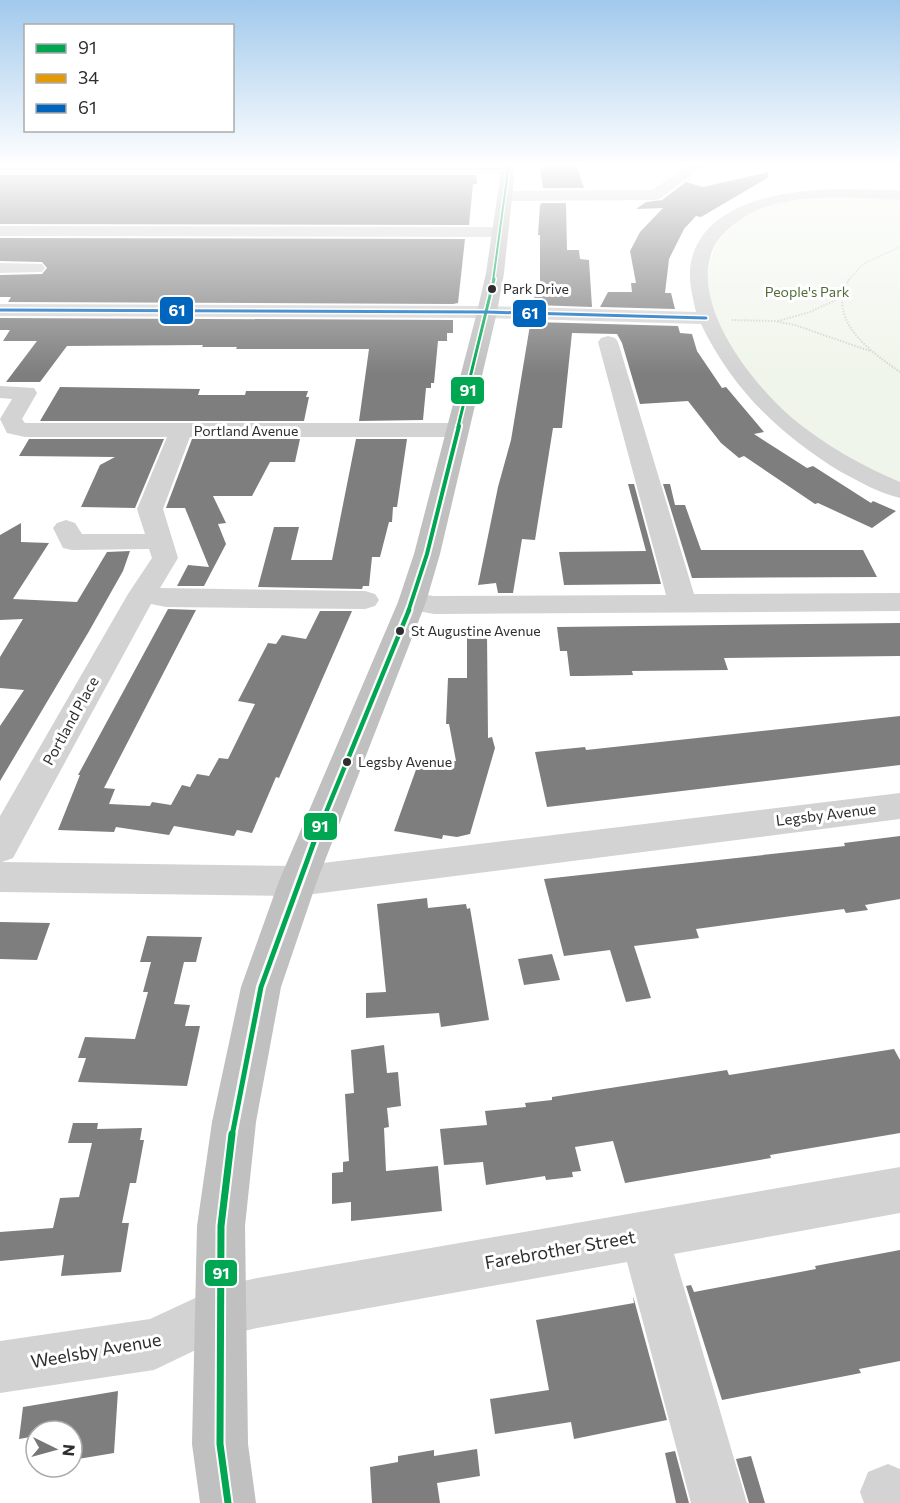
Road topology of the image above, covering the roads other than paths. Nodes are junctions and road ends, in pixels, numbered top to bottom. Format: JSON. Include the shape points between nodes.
{"nodes":[{"id":1,"x":499,"y":234,"type":"edge"},
{"id":2,"x":715,"y":234,"type":"edge"},
{"id":3,"x":0,"y":268,"type":"edge"},
{"id":4,"x":36,"y":268,"type":"dead end"},
{"id":5,"x":0,"y":310,"type":"edge"},
{"id":6,"x":487,"y":312,"type":"junction"},
{"id":7,"x":706,"y":318,"type":"junction"},
{"id":8,"x":608,"y":342,"type":"dead end"},
{"id":9,"x":0,"y":392,"type":"edge"},
{"id":10,"x":457,"y":430,"type":"junction"},
{"id":11,"x":181,"y":431,"type":"junction"},
{"id":12,"x":900,"y":491,"type":"edge"},
{"id":13,"x":66,"y":528,"type":"dead end"},
{"id":14,"x":160,"y":540,"type":"junction"},
{"id":15,"x":142,"y":594,"type":"junction"},
{"id":16,"x":365,"y":600,"type":"dead end"},
{"id":17,"x":412,"y":602,"type":"junction"},
{"id":18,"x":900,"y":602,"type":"edge"},
{"id":19,"x":683,"y":605,"type":"junction"},
{"id":20,"x":900,"y":806,"type":"edge"},
{"id":21,"x":0,"y":848,"type":"edge"},
{"id":22,"x":0,"y":877,"type":"edge"},
{"id":23,"x":298,"y":880,"type":"junction"},
{"id":24,"x":900,"y":1190,"type":"edge"},
{"id":25,"x":644,"y":1235,"type":"junction"},
{"id":26,"x":221,"y":1311,"type":"junction"},
{"id":27,"x":0,"y":1367,"type":"edge"},
{"id":28,"x":228,"y":1503,"type":"edge"},
{"id":29,"x":719,"y":1503,"type":"edge"}],
"edges":[{"from":1,"to":6,"type":"highway"},
{"from":2,"to":7,"type":"street","via":[[703,250],[698,276]]},
{"from":3,"to":4,"type":"street"},
{"from":5,"to":6,"type":"street"},
{"from":6,"to":7,"type":"street"},
{"from":6,"to":10,"type":"highway"},
{"from":7,"to":12,"type":"street","via":[[729,361],[783,421],[845,462]]},
{"from":8,"to":19,"type":"street"},
{"from":9,"to":11,"type":"street","name":"Portland Avenue","via":[[26,393],[11,419],[15,428]]},
{"from":10,"to":11,"type":"street","name":"Portland Avenue"},
{"from":10,"to":17,"type":"highway"},
{"from":11,"to":14,"type":"street","name":"Portland Place","via":[[150,509]]},
{"from":13,"to":14,"type":"street","via":[[72,542]]},
{"from":14,"to":15,"type":"street","name":"Portland Place","via":[[165,558]]},
{"from":15,"to":16,"type":"street"},
{"from":15,"to":21,"type":"street","name":"Portland Place"},
{"from":17,"to":19,"type":"street"},
{"from":17,"to":23,"type":"highway"},
{"from":18,"to":19,"type":"street"},
{"from":20,"to":23,"type":"street","name":"Legsby Avenue"},
{"from":22,"to":23,"type":"street","name":"Legsby Avenue"},
{"from":23,"to":26,"type":"highway","via":[[261,987],[234,1122],[221,1226]]},
{"from":24,"to":25,"type":"street","name":"Farebrother Street"},
{"from":25,"to":26,"type":"street","name":"Farebrother Street"},
{"from":25,"to":29,"type":"street"},
{"from":26,"to":27,"type":"street","name":"Weelsby Avenue","via":[[154,1344]]},
{"from":26,"to":28,"type":"highway","via":[[220,1443]]}]}
